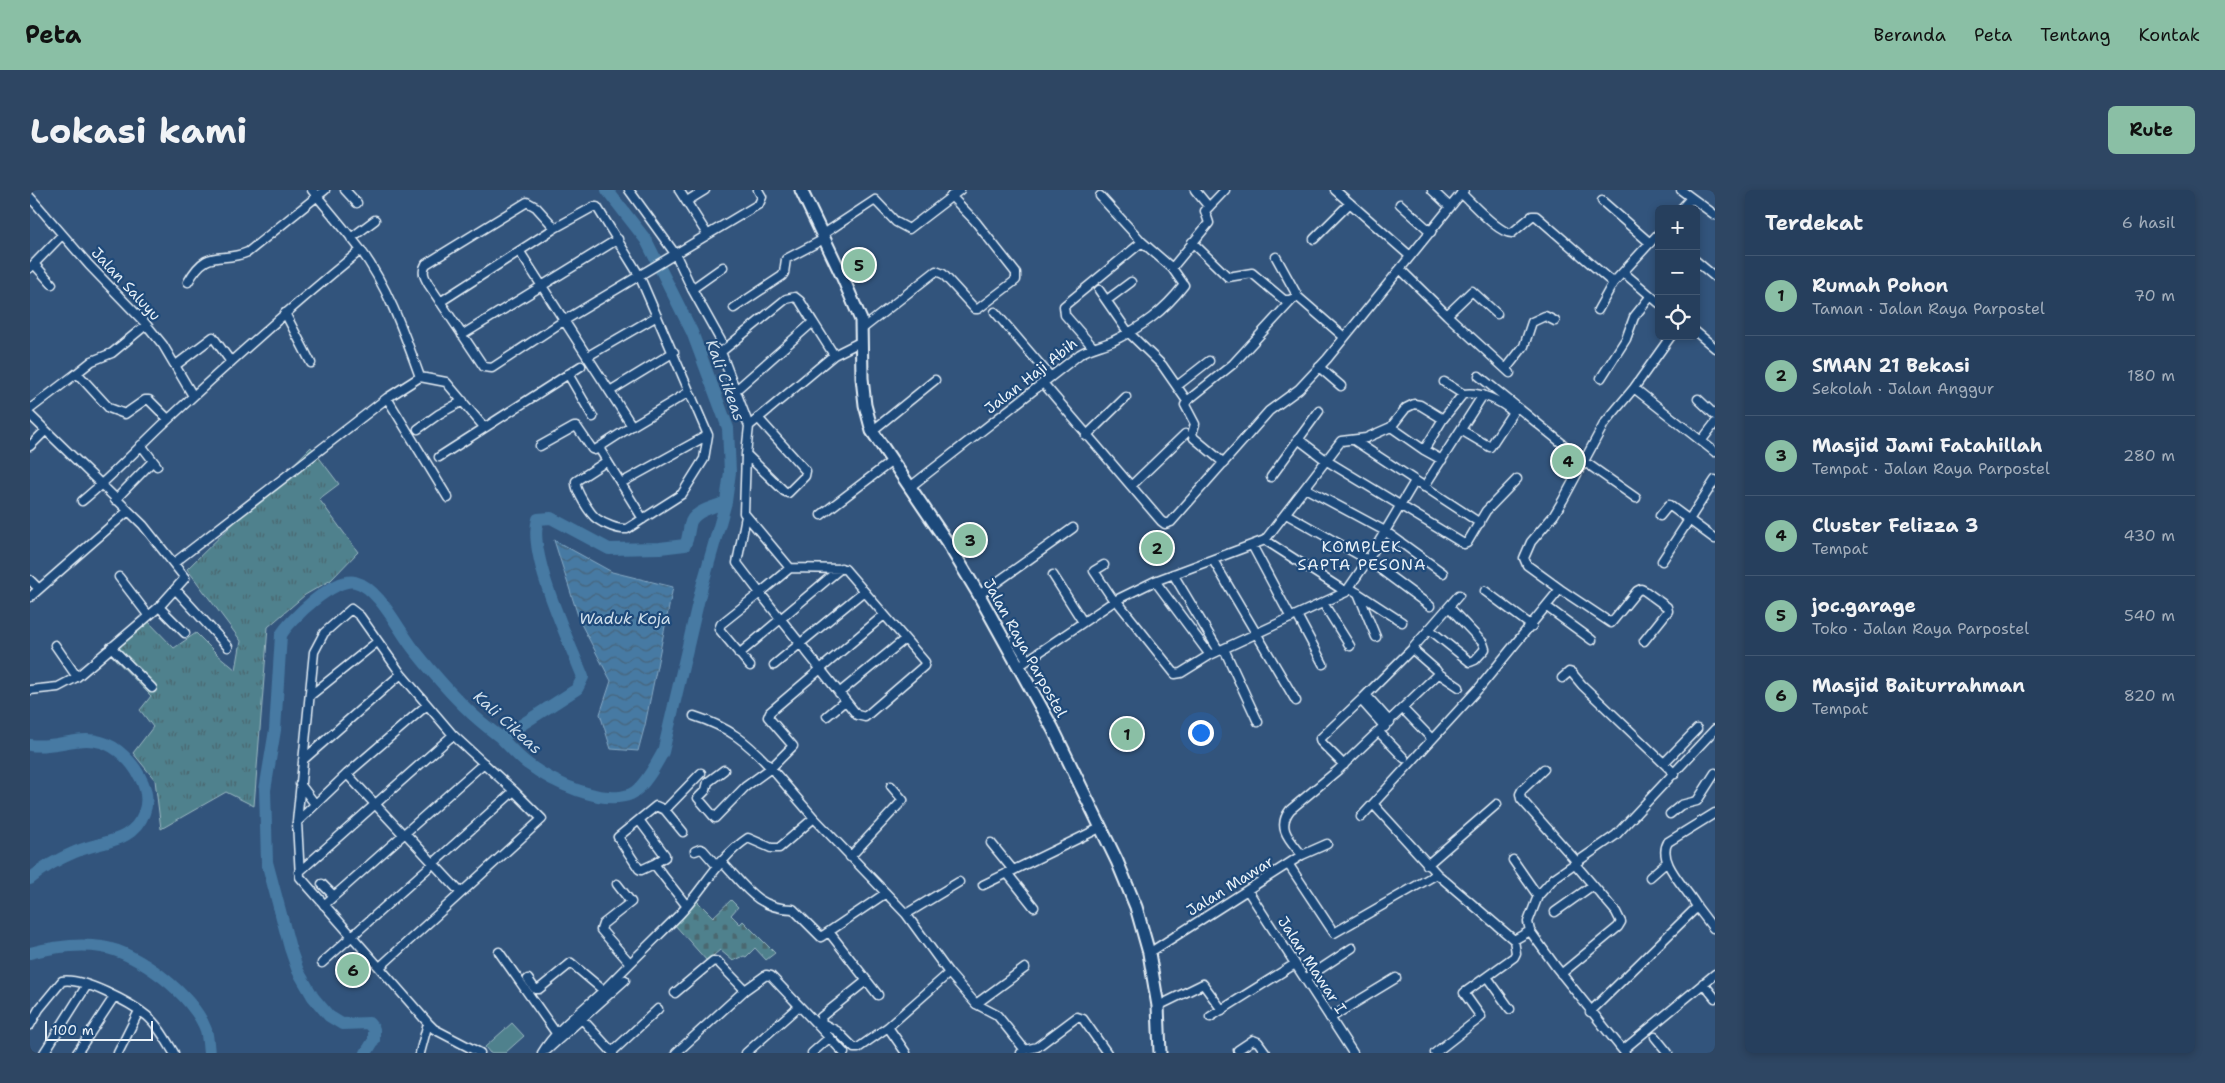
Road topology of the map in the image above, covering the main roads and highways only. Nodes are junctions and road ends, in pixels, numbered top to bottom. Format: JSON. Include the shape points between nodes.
{"nodes":[{"id":1,"x":801,"y":190,"type":"edge"},
{"id":2,"x":1160,"y":1053,"type":"edge"}],
"edges":[{"from":1,"to":2,"type":"main road","name":"Jalan Raya Parpostel","via":[[861,320],[864,396],[872,431],[949,544],[1023,663],[1136,907],[1149,953],[1158,1006]]}]}
